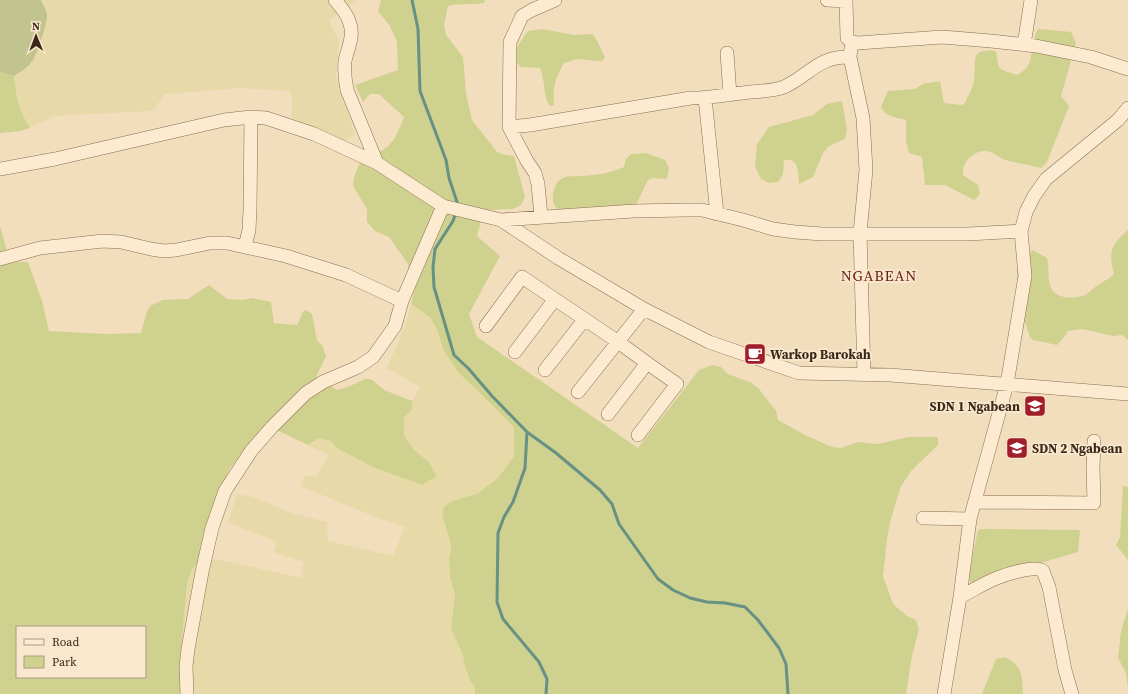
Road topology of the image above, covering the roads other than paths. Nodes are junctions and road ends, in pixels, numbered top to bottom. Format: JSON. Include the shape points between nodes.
{"nodes":[{"id":1,"x":335,"y":0,"type":"edge"},
{"id":2,"x":555,"y":0,"type":"edge"},
{"id":3,"x":827,"y":0,"type":"edge"},
{"id":4,"x":846,"y":0,"type":"edge"},
{"id":5,"x":1031,"y":0,"type":"edge"},
{"id":6,"x":851,"y":42,"type":"junction"},
{"id":7,"x":1024,"y":45,"type":"junction"},
{"id":8,"x":727,"y":53,"type":"dead end"},
{"id":9,"x":850,"y":57,"type":"junction"},
{"id":10,"x":1128,"y":69,"type":"edge"},
{"id":11,"x":730,"y":95,"type":"junction"},
{"id":12,"x":705,"y":98,"type":"junction"},
{"id":13,"x":1128,"y":108,"type":"edge"},
{"id":14,"x":252,"y":117,"type":"junction"},
{"id":15,"x":1123,"y":122,"type":"edge"},
{"id":16,"x":509,"y":127,"type":"junction"},
{"id":17,"x":377,"y":163,"type":"junction"},
{"id":18,"x":0,"y":168,"type":"edge"},
{"id":19,"x":453,"y":208,"type":"junction"},
{"id":20,"x":717,"y":214,"type":"junction"},
{"id":21,"x":541,"y":217,"type":"junction"},
{"id":22,"x":501,"y":220,"type":"junction"},
{"id":23,"x":1021,"y":231,"type":"junction"},
{"id":24,"x":860,"y":234,"type":"junction"},
{"id":25,"x":245,"y":246,"type":"junction"},
{"id":26,"x":0,"y":259,"type":"edge"},
{"id":27,"x":555,"y":299,"type":"junction"},
{"id":28,"x":402,"y":301,"type":"junction"},
{"id":29,"x":644,"y":309,"type":"junction"},
{"id":30,"x":584,"y":320,"type":"junction"},
{"id":31,"x":486,"y":326,"type":"dead end"},
{"id":32,"x":617,"y":341,"type":"junction"},
{"id":33,"x":515,"y":352,"type":"dead end"},
{"id":34,"x":647,"y":363,"type":"junction"},
{"id":35,"x":545,"y":370,"type":"dead end"},
{"id":36,"x":864,"y":374,"type":"junction"},
{"id":37,"x":1006,"y":384,"type":"junction"},
{"id":38,"x":578,"y":392,"type":"dead end"},
{"id":39,"x":1128,"y":394,"type":"edge"},
{"id":40,"x":608,"y":414,"type":"dead end"},
{"id":41,"x":638,"y":435,"type":"dead end"},
{"id":42,"x":1094,"y":441,"type":"dead end"},
{"id":43,"x":975,"y":502,"type":"junction"},
{"id":44,"x":923,"y":518,"type":"dead end"},
{"id":45,"x":970,"y":519,"type":"junction"},
{"id":46,"x":960,"y":597,"type":"junction"},
{"id":47,"x":186,"y":694,"type":"edge"},
{"id":48,"x":944,"y":694,"type":"edge"},
{"id":49,"x":1072,"y":694,"type":"edge"}],
"edges":[{"from":1,"to":17,"type":"street","via":[[349,19],[352,29],[345,62],[347,90]]},
{"from":2,"to":16,"type":"street","via":[[522,16],[510,42]]},
{"from":3,"to":4,"type":"street"},
{"from":4,"to":6,"type":"street","via":[[847,38]]},
{"from":5,"to":7,"type":"street"},
{"from":6,"to":7,"type":"street","via":[[942,37]]},
{"from":6,"to":9,"type":"street"},
{"from":7,"to":10,"type":"street","via":[[1091,57]]},
{"from":8,"to":11,"type":"street"},
{"from":9,"to":11,"type":"street","via":[[826,60],[779,88]]},
{"from":9,"to":24,"type":"street","via":[[863,118],[866,170]]},
{"from":11,"to":12,"type":"street"},
{"from":12,"to":16,"type":"street"},
{"from":12,"to":20,"type":"street"},
{"from":13,"to":15,"type":"street"},
{"from":14,"to":17,"type":"street","via":[[281,122],[314,134]]},
{"from":14,"to":18,"type":"street","via":[[224,120],[56,159]]},
{"from":14,"to":25,"type":"street","via":[[249,230]]},
{"from":15,"to":23,"type":"street","via":[[1046,179],[1026,212]]},
{"from":16,"to":21,"type":"street","via":[[535,173]]},
{"from":17,"to":19,"type":"street"},
{"from":19,"to":22,"type":"street"},
{"from":19,"to":28,"type":"street"},
{"from":20,"to":21,"type":"street","via":[[702,210],[686,210]]},
{"from":20,"to":24,"type":"street","via":[[794,232]]},
{"from":21,"to":22,"type":"street"},
{"from":22,"to":29,"type":"street","via":[[558,258]]},
{"from":23,"to":24,"type":"street","via":[[968,234]]},
{"from":23,"to":37,"type":"street","via":[[1025,276]]},
{"from":24,"to":36,"type":"street"},
{"from":25,"to":26,"type":"street","via":[[210,243],[164,251],[103,241],[40,248]]},
{"from":25,"to":28,"type":"street","via":[[346,275]]},
{"from":27,"to":30,"type":"street"},
{"from":27,"to":31,"type":"street","via":[[522,277]]},
{"from":27,"to":33,"type":"street"},
{"from":28,"to":47,"type":"street","via":[[395,326],[373,357],[358,367],[323,382],[306,394],[251,452],[226,490],[212,528],[202,572],[188,648]]},
{"from":29,"to":32,"type":"street"},
{"from":29,"to":36,"type":"street","via":[[709,342],[799,373]]},
{"from":30,"to":32,"type":"street"},
{"from":30,"to":35,"type":"street"},
{"from":32,"to":34,"type":"street"},
{"from":32,"to":38,"type":"street"},
{"from":34,"to":40,"type":"street"},
{"from":34,"to":41,"type":"street","via":[[677,384]]},
{"from":36,"to":37,"type":"street"},
{"from":37,"to":39,"type":"street"},
{"from":37,"to":43,"type":"street"},
{"from":42,"to":43,"type":"street","via":[[1094,503]]},
{"from":43,"to":45,"type":"street"},
{"from":44,"to":45,"type":"street"},
{"from":45,"to":46,"type":"street"},
{"from":46,"to":48,"type":"street"},
{"from":46,"to":49,"type":"street","via":[[998,577],[1032,568],[1043,571],[1049,587],[1064,670]]}]}
